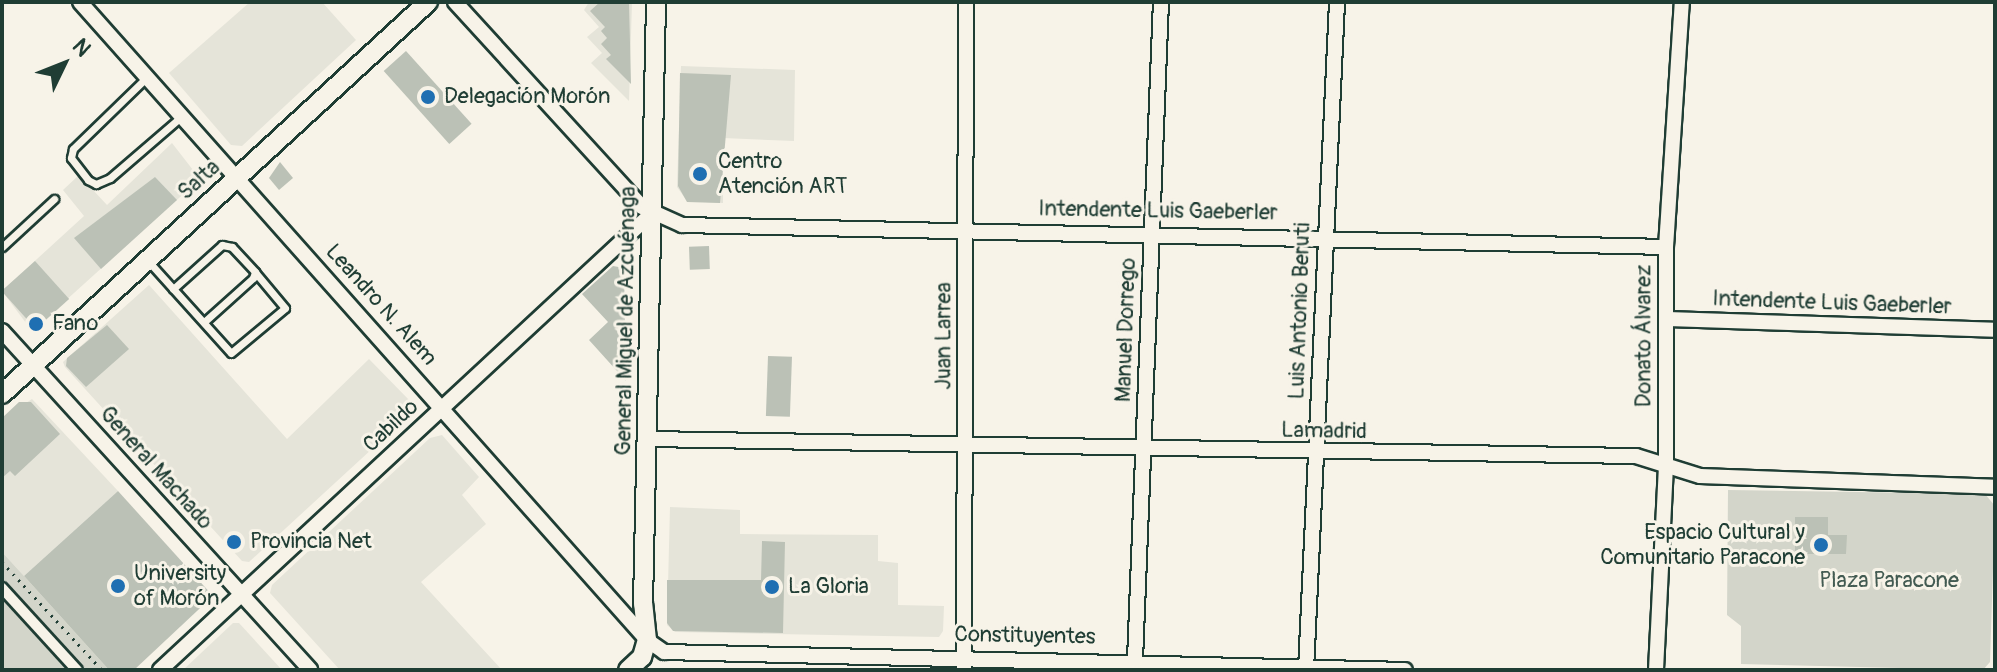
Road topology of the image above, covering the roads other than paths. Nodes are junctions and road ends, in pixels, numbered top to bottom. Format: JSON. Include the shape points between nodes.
{"nodes":[{"id":1,"x":80,"y":2,"type":"edge"},
{"id":2,"x":428,"y":2,"type":"edge"},
{"id":3,"x":455,"y":2,"type":"edge"},
{"id":4,"x":656,"y":2,"type":"edge"},
{"id":5,"x":966,"y":2,"type":"edge"},
{"id":6,"x":1161,"y":2,"type":"edge"},
{"id":7,"x":1337,"y":2,"type":"edge"},
{"id":8,"x":1682,"y":2,"type":"edge"},
{"id":9,"x":146,"y":78,"type":"junction"},
{"id":10,"x":181,"y":117,"type":"junction"},
{"id":11,"x":237,"y":178,"type":"junction"},
{"id":12,"x":54,"y":199,"type":"dead end"},
{"id":13,"x":651,"y":214,"type":"junction"},
{"id":14,"x":967,"y":229,"type":"junction"},
{"id":15,"x":1152,"y":233,"type":"junction"},
{"id":16,"x":1324,"y":237,"type":"junction"},
{"id":17,"x":2,"y":247,"type":"edge"},
{"id":18,"x":1666,"y":247,"type":"junction"},
{"id":19,"x":147,"y":261,"type":"junction"},
{"id":20,"x":255,"y":272,"type":"junction"},
{"id":21,"x":173,"y":289,"type":"junction"},
{"id":22,"x":1667,"y":319,"type":"junction"},
{"id":23,"x":204,"y":322,"type":"junction"},
{"id":24,"x":1995,"y":330,"type":"edge"},
{"id":25,"x":2,"y":331,"type":"edge"},
{"id":26,"x":32,"y":365,"type":"junction"},
{"id":27,"x":2,"y":394,"type":"edge"},
{"id":28,"x":443,"y":407,"type":"junction"},
{"id":29,"x":649,"y":439,"type":"junction"},
{"id":30,"x":966,"y":442,"type":"junction"},
{"id":31,"x":1143,"y":448,"type":"junction"},
{"id":32,"x":1319,"y":453,"type":"junction"},
{"id":33,"x":1666,"y":465,"type":"junction"},
{"id":34,"x":1995,"y":487,"type":"edge"},
{"id":35,"x":2,"y":588,"type":"edge"},
{"id":36,"x":241,"y":594,"type":"junction"},
{"id":37,"x":647,"y":640,"type":"junction"},
{"id":38,"x":1135,"y":660,"type":"junction"},
{"id":39,"x":964,"y":663,"type":"edge"},
{"id":40,"x":1306,"y":669,"type":"edge"},
{"id":41,"x":77,"y":670,"type":"edge"},
{"id":42,"x":160,"y":670,"type":"edge"},
{"id":43,"x":310,"y":670,"type":"edge"},
{"id":44,"x":628,"y":670,"type":"edge"},
{"id":45,"x":1405,"y":670,"type":"edge"},
{"id":46,"x":1656,"y":670,"type":"edge"}],
"edges":[{"from":1,"to":9,"type":"street","name":"Leandro N. Alem"},
{"from":2,"to":11,"type":"street","name":"Salta"},
{"from":3,"to":13,"type":"street"},
{"from":4,"to":13,"type":"street","name":"General Miguel de Azcuénaga"},
{"from":5,"to":14,"type":"street","name":"Juan Larrea"},
{"from":6,"to":15,"type":"street","name":"Manuel Dorrego"},
{"from":7,"to":16,"type":"street","name":"Luis Antonio Beruti"},
{"from":8,"to":18,"type":"street","name":"Donato Álvarez","via":[[1673,208]]},
{"from":9,"to":10,"type":"street","name":"Leandro N. Alem"},
{"from":9,"to":10,"type":"lane","via":[[73,149],[71,158],[88,180],[96,184],[110,178]]},
{"from":10,"to":11,"type":"street","name":"Leandro N. Alem"},
{"from":11,"to":19,"type":"street","name":"Salta"},
{"from":11,"to":28,"type":"street","name":"Leandro N. Alem"},
{"from":12,"to":17,"type":"lane"},
{"from":13,"to":14,"type":"street","name":"Intendente Luis Gaeberler","via":[[682,225]]},
{"from":13,"to":28,"type":"street","name":"Cabildo"},
{"from":13,"to":29,"type":"street","name":"General Miguel de Azcuénaga"},
{"from":14,"to":15,"type":"street","name":"Intendente Luis Gaeberler"},
{"from":14,"to":30,"type":"street","name":"Juan Larrea"},
{"from":15,"to":16,"type":"street","name":"Intendente Luis Gaeberler"},
{"from":15,"to":31,"type":"street","name":"Manuel Dorrego"},
{"from":16,"to":18,"type":"street","name":"Intendente Luis Gaeberler"},
{"from":16,"to":32,"type":"street","name":"Luis Antonio Beruti"},
{"from":18,"to":22,"type":"street","name":"Donato Álvarez"},
{"from":19,"to":21,"type":"lane"},
{"from":19,"to":26,"type":"street","name":"Salta"},
{"from":20,"to":21,"type":"lane","via":[[224,244]]},
{"from":20,"to":23,"type":"lane"},
{"from":20,"to":23,"type":"lane","via":[[284,310],[235,353]]},
{"from":21,"to":23,"type":"lane"},
{"from":22,"to":24,"type":"street","name":"Intendente Luis Gaeberler"},
{"from":22,"to":33,"type":"street","name":"Donato Álvarez"},
{"from":25,"to":26,"type":"street","name":"General Machado"},
{"from":26,"to":27,"type":"street","name":"Salta"},
{"from":26,"to":36,"type":"street","name":"General Machado"},
{"from":28,"to":36,"type":"street","name":"Cabildo"},
{"from":28,"to":37,"type":"street","name":"Leandro N. Alem"},
{"from":29,"to":30,"type":"street","name":"Lamadrid"},
{"from":29,"to":37,"type":"street","name":"General Miguel de Azcuénaga","via":[[643,604]]},
{"from":30,"to":31,"type":"street","name":"Lamadrid"},
{"from":30,"to":39,"type":"street","name":"Juan Larrea"},
{"from":31,"to":32,"type":"street","name":"Lamadrid"},
{"from":31,"to":38,"type":"street","name":"Manuel Dorrego"},
{"from":32,"to":33,"type":"street","name":"Lamadrid","via":[[1636,456]]},
{"from":32,"to":40,"type":"street","name":"Luis Antonio Beruti"},
{"from":33,"to":34,"type":"street","name":"Lamadrid","via":[[1700,476]]},
{"from":33,"to":46,"type":"street","name":"Donato Álvarez"},
{"from":35,"to":41,"type":"street"},
{"from":36,"to":42,"type":"street","name":"Cabildo"},
{"from":36,"to":43,"type":"street","name":"General Machado"},
{"from":37,"to":39,"type":"street","name":"Constituyentes","via":[[664,652]]},
{"from":37,"to":44,"type":"street","via":[[642,657]]},
{"from":38,"to":39,"type":"street","name":"Constituyentes"},
{"from":38,"to":40,"type":"street","name":"Constituyentes"},
{"from":40,"to":45,"type":"street","name":"Constituyentes"}]}
